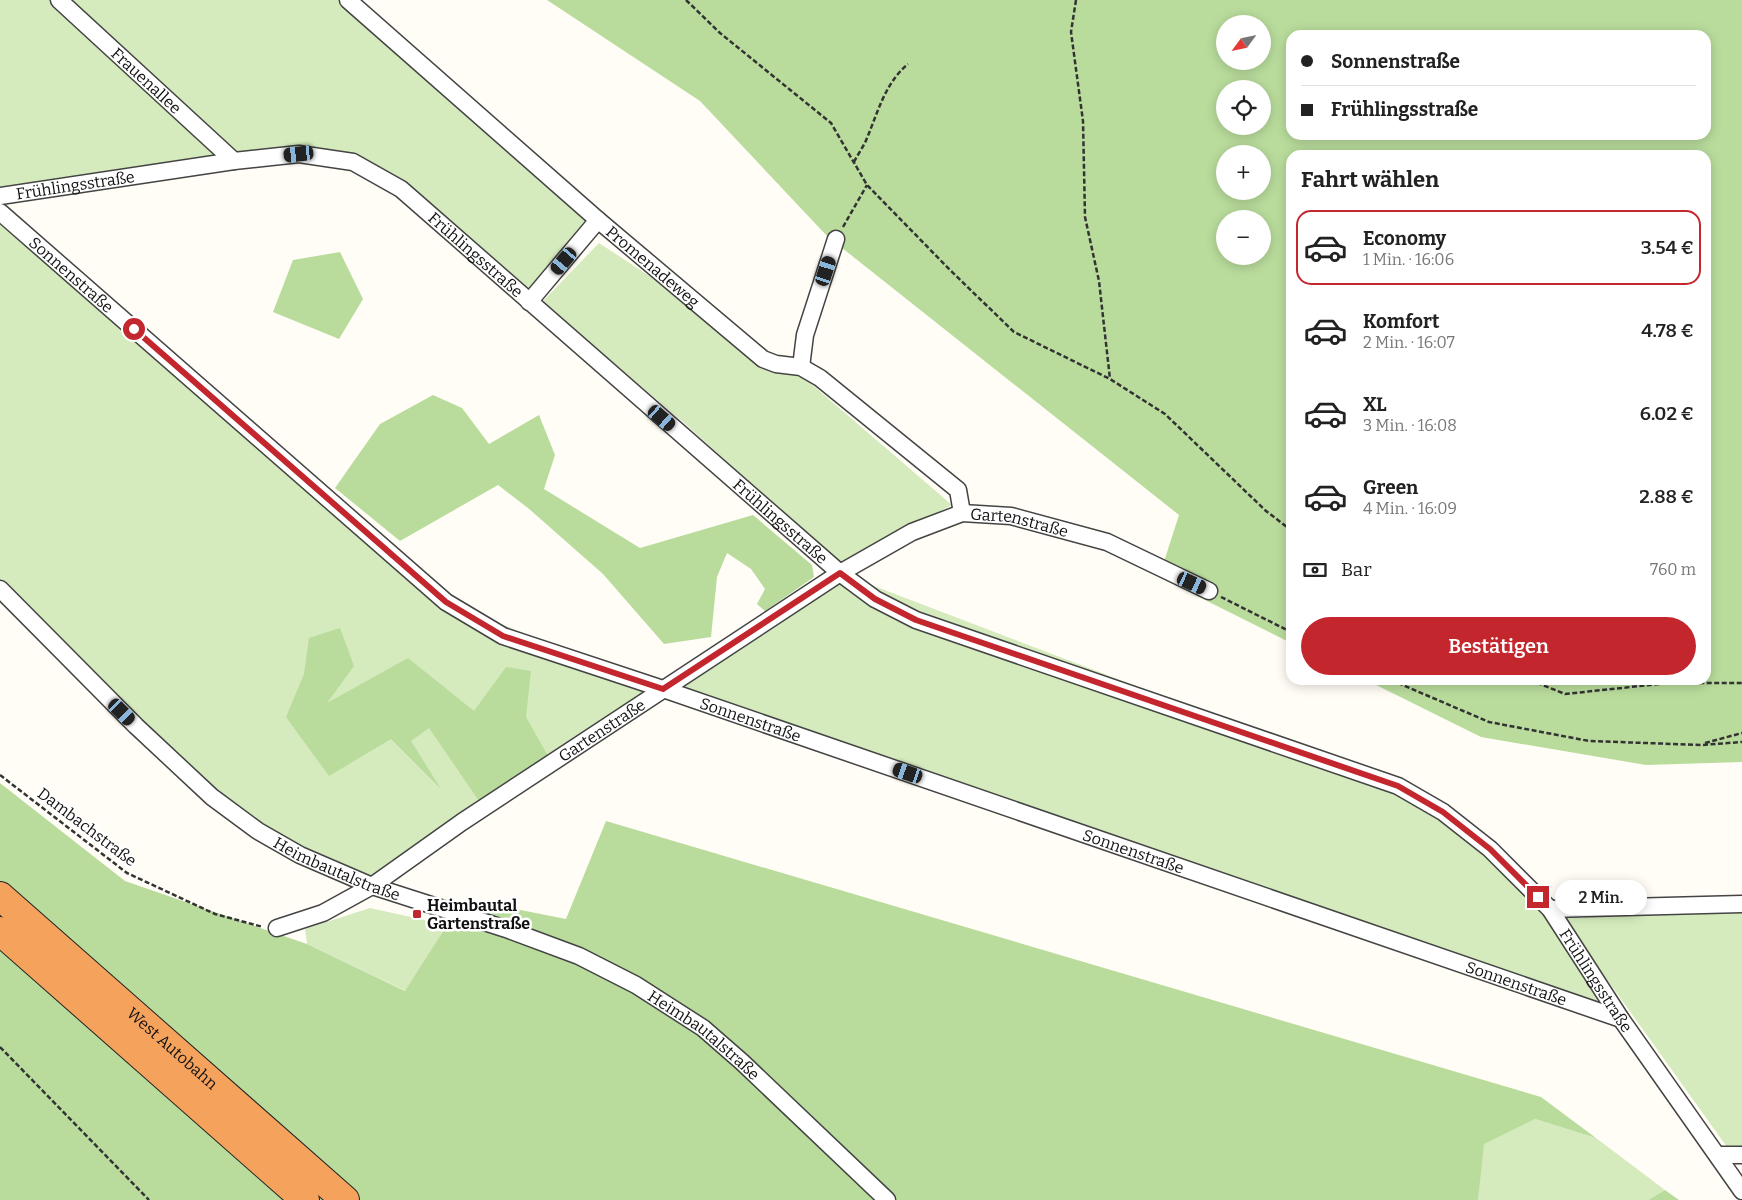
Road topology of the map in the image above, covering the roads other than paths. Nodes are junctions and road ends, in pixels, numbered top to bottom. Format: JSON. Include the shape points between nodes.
{"nodes":[{"id":1,"x":59,"y":0,"type":"edge"},
{"id":2,"x":348,"y":0,"type":"edge"},
{"id":3,"x":234,"y":161,"type":"junction"},
{"id":4,"x":0,"y":196,"type":"edge"},
{"id":5,"x":0,"y":212,"type":"edge"},
{"id":6,"x":598,"y":220,"type":"junction"},
{"id":7,"x":836,"y":239,"type":"road end"},
{"id":8,"x":529,"y":302,"type":"junction"},
{"id":9,"x":801,"y":367,"type":"junction"},
{"id":10,"x":962,"y":513,"type":"junction"},
{"id":11,"x":840,"y":573,"type":"junction"},
{"id":12,"x":0,"y":589,"type":"edge"},
{"id":13,"x":1209,"y":591,"type":"road end"},
{"id":14,"x":663,"y":689,"type":"junction"},
{"id":15,"x":372,"y":886,"type":"junction"},
{"id":16,"x":0,"y":896,"type":"edge"},
{"id":17,"x":1742,"y":904,"type":"edge"},
{"id":18,"x":1550,"y":909,"type":"junction"},
{"id":19,"x":277,"y":928,"type":"road end"},
{"id":20,"x":0,"y":931,"type":"edge"},
{"id":21,"x":1621,"y":1018,"type":"junction"},
{"id":22,"x":1742,"y":1155,"type":"edge"},
{"id":23,"x":1718,"y":1156,"type":"junction"},
{"id":24,"x":1742,"y":1192,"type":"edge"},
{"id":25,"x":305,"y":1200,"type":"edge"},
{"id":26,"x":345,"y":1200,"type":"edge"},
{"id":27,"x":887,"y":1200,"type":"edge"}],
"edges":[{"from":1,"to":3,"type":"street","name":"Frauenallee"},
{"from":2,"to":6,"type":"street","name":"Promenadeweg"},
{"from":3,"to":4,"type":"street","name":"Frühlingsstraße"},
{"from":3,"to":8,"type":"street","name":"Frühlingsstraße","via":[[299,154],[353,162],[400,189]]},
{"from":5,"to":14,"type":"street","name":"Sonnenstraße","via":[[446,602],[503,636]]},
{"from":6,"to":8,"type":"street"},
{"from":6,"to":9,"type":"street","name":"Promenadeweg","via":[[763,359]]},
{"from":7,"to":9,"type":"street","via":[[805,334]]},
{"from":8,"to":11,"type":"street","name":"Frühlingsstraße"},
{"from":9,"to":10,"type":"street","name":"Promenadeweg","via":[[820,378],[958,490]]},
{"from":10,"to":11,"type":"street","name":"Gartenstraße","via":[[912,532]]},
{"from":10,"to":13,"type":"street","name":"Gartenstraße","via":[[1011,516],[1107,542]]},
{"from":11,"to":14,"type":"street","name":"Gartenstraße"},
{"from":11,"to":18,"type":"street","name":"Frühlingsstraße","via":[[875,599],[916,620],[1398,786],[1443,812],[1490,849]]},
{"from":12,"to":15,"type":"street","name":"Heimbautalstraße","via":[[136,726],[212,797],[258,831]]},
{"from":14,"to":15,"type":"street","name":"Gartenstraße","via":[[462,822]]},
{"from":14,"to":21,"type":"street","name":"Sonnenstraße"},
{"from":15,"to":19,"type":"street","name":"Gartenstraße","via":[[323,913]]},
{"from":15,"to":27,"type":"street","name":"Heimbautalstraße","via":[[579,956],[636,985],[703,1028]]},
{"from":16,"to":26,"type":"highway","name":"West Autobahn"},
{"from":17,"to":18,"type":"street"},
{"from":18,"to":21,"type":"street","name":"Frühlingsstraße"},
{"from":20,"to":25,"type":"highway","name":"West Autobahn"},
{"from":21,"to":23,"type":"street","name":"Frühlingsstraße"},
{"from":22,"to":23,"type":"street"},
{"from":23,"to":24,"type":"street","name":"Frühlingsstraße"}]}
